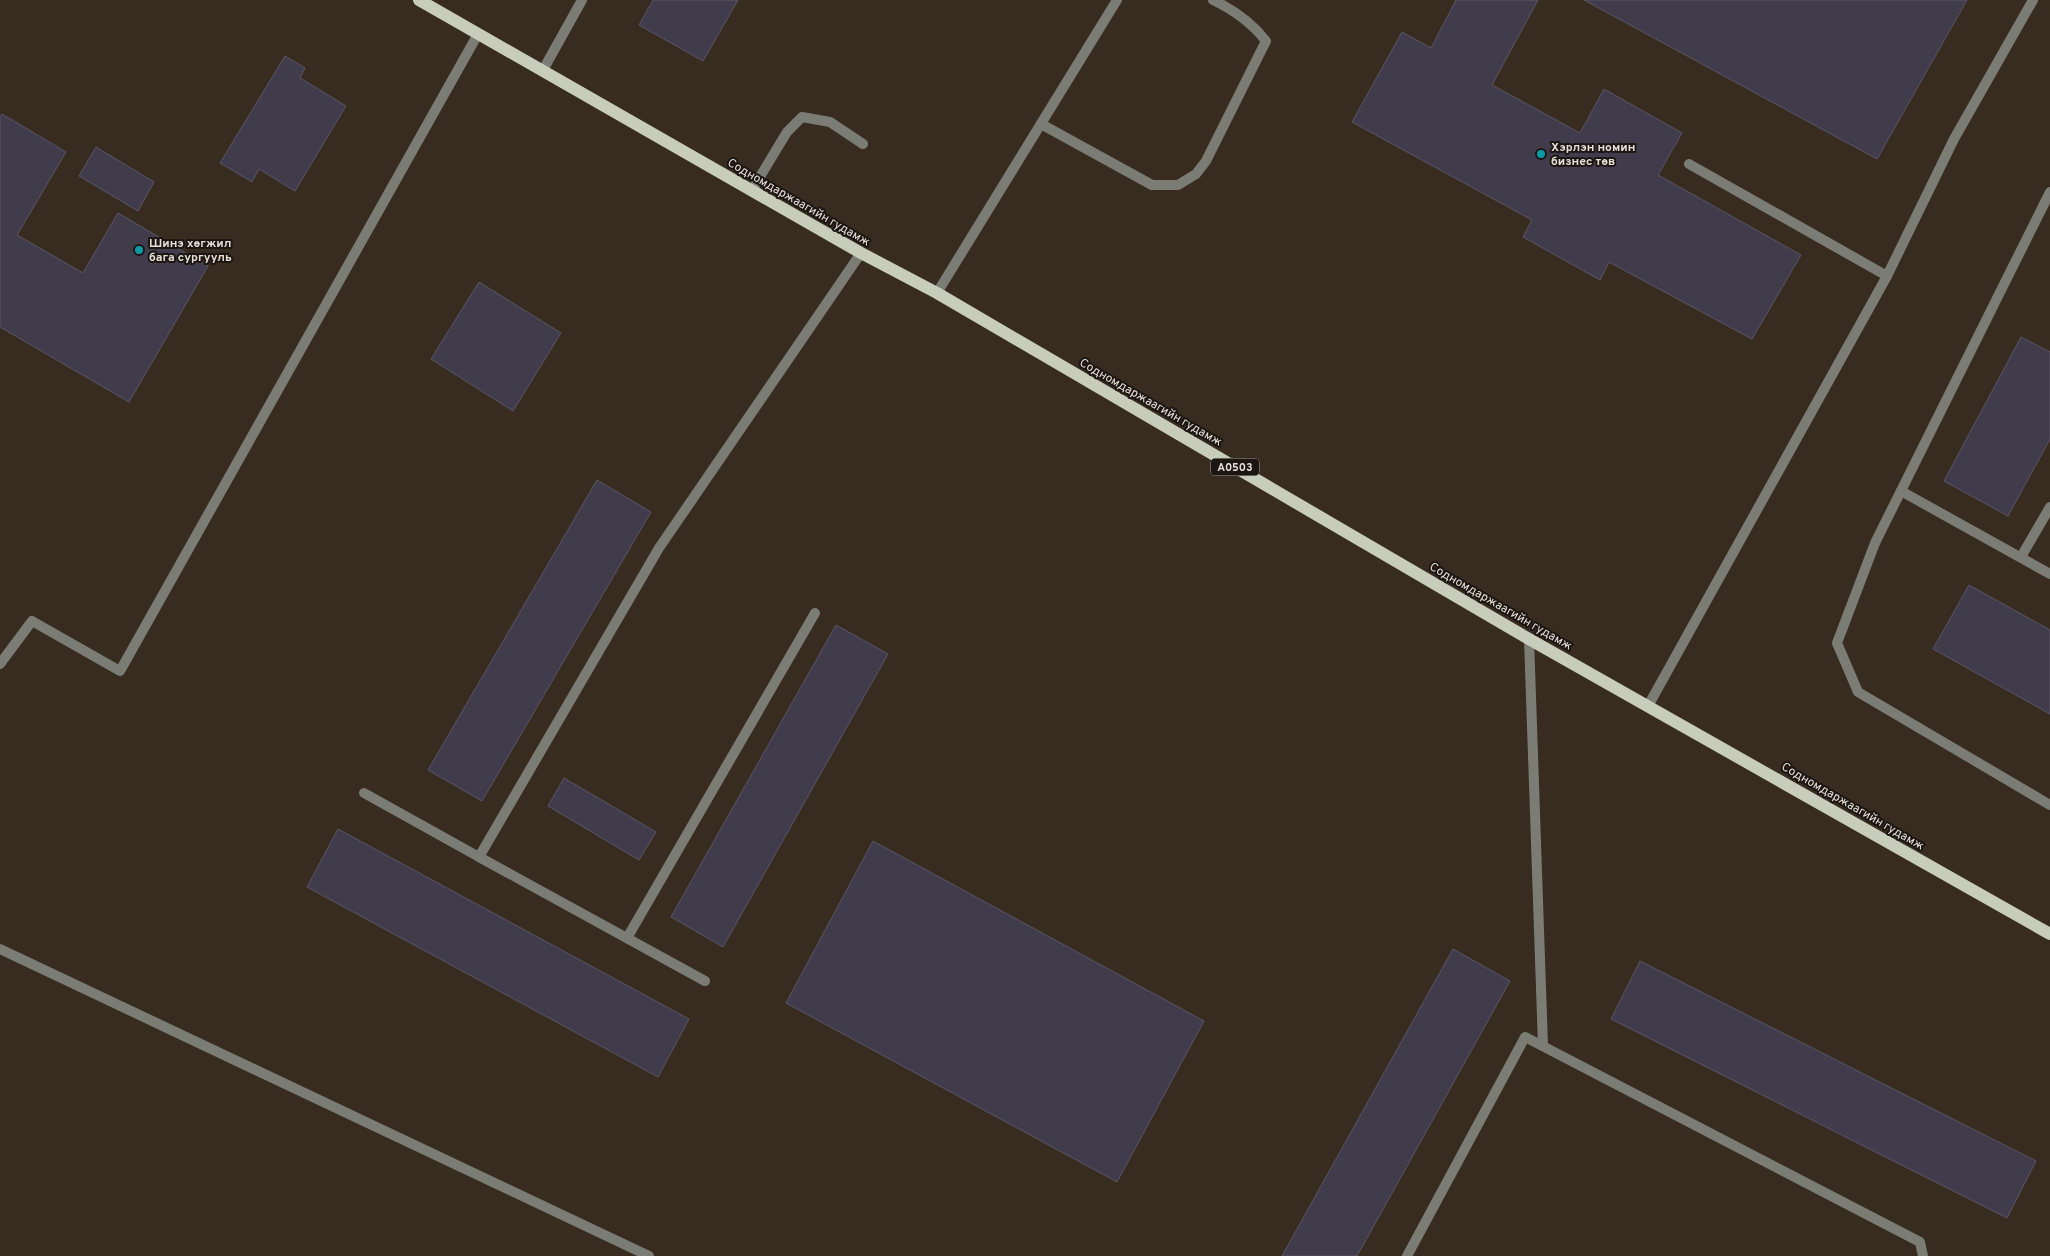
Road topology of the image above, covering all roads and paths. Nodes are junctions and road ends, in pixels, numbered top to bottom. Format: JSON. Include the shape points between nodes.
{"nodes":[{"id":1,"x":419,"y":0,"type":"edge"},
{"id":2,"x":582,"y":0,"type":"edge"},
{"id":3,"x":1117,"y":0,"type":"edge"},
{"id":4,"x":1213,"y":0,"type":"edge"},
{"id":5,"x":2033,"y":0,"type":"edge"},
{"id":6,"x":478,"y":34,"type":"junction"},
{"id":7,"x":543,"y":70,"type":"junction"},
{"id":8,"x":1041,"y":124,"type":"junction"},
{"id":9,"x":863,"y":144,"type":"dead end"},
{"id":10,"x":1689,"y":164,"type":"dead end"},
{"id":11,"x":752,"y":190,"type":"junction"},
{"id":12,"x":2050,"y":192,"type":"edge"},
{"id":13,"x":861,"y":253,"type":"junction"},
{"id":14,"x":1887,"y":276,"type":"junction"},
{"id":15,"x":937,"y":293,"type":"junction"},
{"id":16,"x":1901,"y":491,"type":"junction"},
{"id":17,"x":2050,"y":507,"type":"edge"},
{"id":18,"x":2021,"y":557,"type":"junction"},
{"id":19,"x":2050,"y":574,"type":"edge"},
{"id":20,"x":815,"y":613,"type":"dead end"},
{"id":21,"x":1529,"y":639,"type":"junction"},
{"id":22,"x":0,"y":664,"type":"edge"},
{"id":23,"x":1648,"y":706,"type":"junction"},
{"id":24,"x":364,"y":793,"type":"dead end"},
{"id":25,"x":2050,"y":805,"type":"edge"},
{"id":26,"x":479,"y":857,"type":"junction"},
{"id":27,"x":2050,"y":934,"type":"edge"},
{"id":28,"x":627,"y":938,"type":"junction"},
{"id":29,"x":0,"y":949,"type":"edge"},
{"id":30,"x":705,"y":981,"type":"dead end"},
{"id":31,"x":1543,"y":1046,"type":"junction"},
{"id":32,"x":649,"y":1256,"type":"edge"},
{"id":33,"x":1407,"y":1256,"type":"edge"},
{"id":34,"x":1923,"y":1256,"type":"edge"}],
"edges":[{"from":1,"to":6,"type":"main road","name":"Содномдаржаагийн гудамж","number":"A0503"},
{"from":2,"to":7,"type":"street"},
{"from":3,"to":8,"type":"street"},
{"from":4,"to":8,"type":"street","via":[[1257,29],[1266,42],[1206,161],[1196,174],[1178,185],[1152,185]]},
{"from":5,"to":14,"type":"street","via":[[1954,139]]},
{"from":6,"to":7,"type":"main road","name":"Содномдаржаагийн гудамж","number":"A0503"},
{"from":6,"to":22,"type":"street","via":[[120,671],[32,622]]},
{"from":7,"to":11,"type":"main road","name":"Содномдаржаагийн гудамж","number":"A0503"},
{"from":8,"to":15,"type":"street"},
{"from":9,"to":11,"type":"street","via":[[830,122],[802,117],[787,132]]},
{"from":10,"to":14,"type":"street"},
{"from":11,"to":13,"type":"main road","name":"Содномдаржаагийн гудамж","number":"A0503"},
{"from":12,"to":16,"type":"street"},
{"from":13,"to":15,"type":"main road","name":"Содномдаржаагийн гудамж","number":"A0503"},
{"from":13,"to":26,"type":"street","via":[[659,548]]},
{"from":14,"to":23,"type":"street"},
{"from":15,"to":21,"type":"main road","name":"Содномдаржаагийн гудамж","number":"A0503"},
{"from":16,"to":18,"type":"street"},
{"from":16,"to":25,"type":"street","via":[[1875,543],[1836,643],[1858,692]]},
{"from":17,"to":18,"type":"street"},
{"from":18,"to":19,"type":"street"},
{"from":20,"to":28,"type":"street"},
{"from":21,"to":23,"type":"main road","name":"Содномдаржаагийн гудамж","number":"A0503"},
{"from":21,"to":31,"type":"street"},
{"from":23,"to":27,"type":"main road","name":"Содномдаржаагийн гудамж","number":"A0503"},
{"from":24,"to":26,"type":"street"},
{"from":26,"to":28,"type":"street"},
{"from":28,"to":30,"type":"street"},
{"from":29,"to":32,"type":"street"},
{"from":31,"to":33,"type":"street","via":[[1525,1037]]},
{"from":31,"to":34,"type":"street","via":[[1920,1242]]}]}
